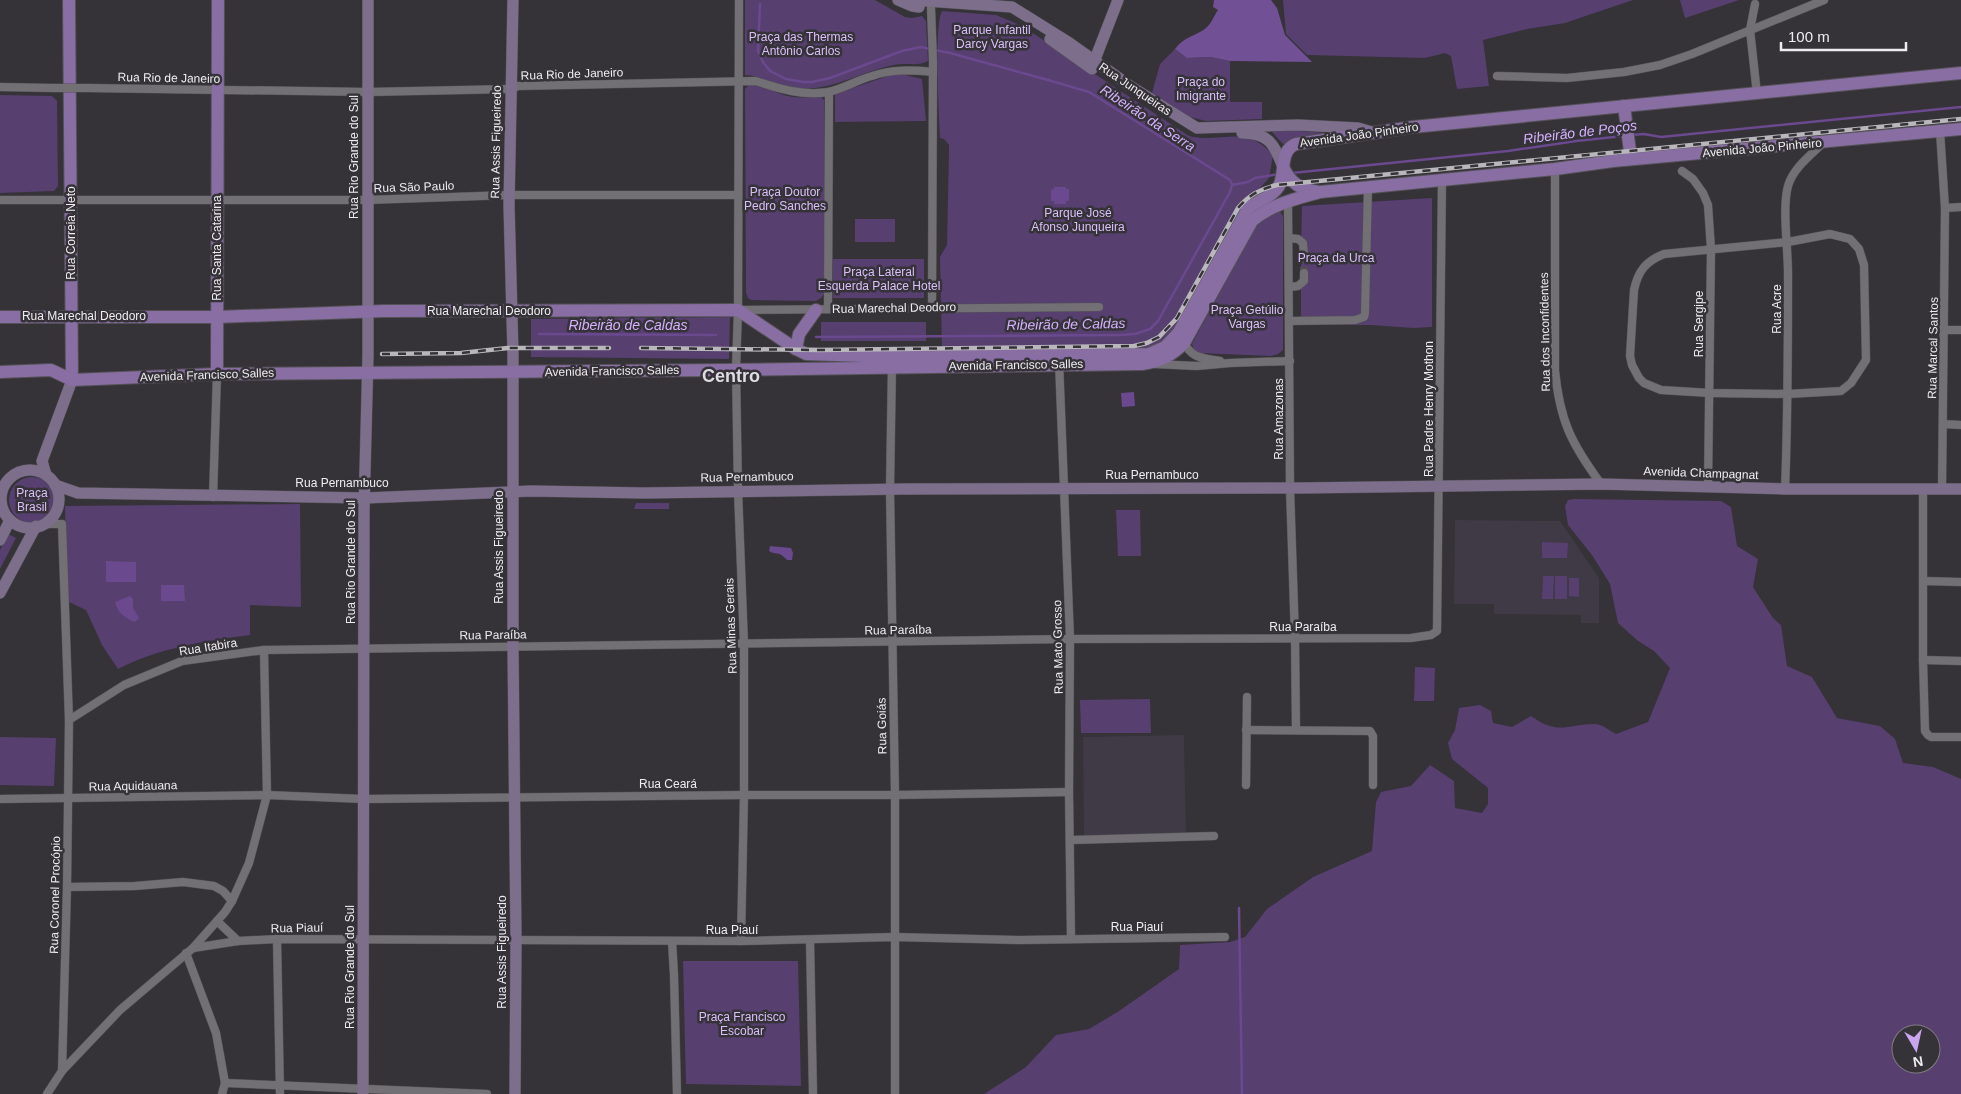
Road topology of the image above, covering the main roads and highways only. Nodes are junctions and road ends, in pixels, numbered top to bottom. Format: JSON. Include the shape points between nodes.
{"nodes":[{"id":1,"x":70,"y":0,"type":"edge"},
{"id":2,"x":218,"y":0,"type":"edge"},
{"id":3,"x":1961,"y":73,"type":"edge"},
{"id":4,"x":1624,"y":106,"type":"junction"},
{"id":5,"x":1961,"y":129,"type":"edge"},
{"id":6,"x":1630,"y":155,"type":"junction"},
{"id":7,"x":1283,"y":168,"type":"junction"},
{"id":8,"x":1320,"y":192,"type":"junction"},
{"id":9,"x":822,"y":309,"type":"road end"},
{"id":10,"x":738,"y":310,"type":"joint"},
{"id":11,"x":71,"y":315,"type":"junction"},
{"id":12,"x":0,"y":316,"type":"edge"},
{"id":13,"x":217,"y":316,"type":"junction"},
{"id":14,"x":1182,"y":337,"type":"junction"},
{"id":15,"x":796,"y":349,"type":"junction"},
{"id":16,"x":1059,"y":359,"type":"junction"},
{"id":17,"x":892,"y":362,"type":"junction"},
{"id":18,"x":0,"y":372,"type":"edge"},
{"id":19,"x":217,"y":374,"type":"junction"},
{"id":20,"x":72,"y":380,"type":"junction"}],
"edges":[{"from":1,"to":11,"type":"main road","name":"Rua Correia Neto"},
{"from":2,"to":13,"type":"main road","name":"Rua Santa Catarina"},
{"from":3,"to":4,"type":"main road","name":"Avenida João Pinheiro"},
{"from":4,"to":6,"type":"main road"},
{"from":4,"to":7,"type":"main road","name":"Avenida João Pinheiro","via":[[1372,132],[1296,144],[1290,147]]},
{"from":5,"to":6,"type":"main road","name":"Avenida João Pinheiro","via":[[1806,144]]},
{"from":6,"to":8,"type":"main road","name":"Avenida João Pinheiro","via":[[1555,169]]},
{"from":7,"to":8,"type":"main road","name":"Avenida João Pinheiro","via":[[1294,184]]},
{"from":7,"to":14,"type":"main road","name":"Avenida Francisco Salles","via":[[1280,185],[1274,193],[1247,210]]},
{"from":8,"to":14,"type":"main road","name":"Avenida Francisco Salles","via":[[1288,201],[1263,212],[1252,221]]},
{"from":9,"to":15,"type":"main road","via":[[799,334]]},
{"from":10,"to":13,"type":"main road","name":"Rua Marechal Deodoro"},
{"from":10,"to":15,"type":"main road","name":"Avenida Francisco Salles"},
{"from":11,"to":12,"type":"main road","name":"Rua Marechal Deodoro"},
{"from":11,"to":13,"type":"main road","name":"Rua Marechal Deodoro"},
{"from":11,"to":20,"type":"main road","name":"Rua Correia Neto"},
{"from":13,"to":19,"type":"main road","name":"Rua Santa Catarina"},
{"from":14,"to":16,"type":"main road","name":"Avenida Francisco Salles","via":[[1149,354]]},
{"from":14,"to":16,"type":"main road","name":"Avenida Francisco Salles","via":[[1168,357],[1142,364]]},
{"from":15,"to":17,"type":"main road","name":"Avenida Francisco Salles","via":[[806,354]]},
{"from":16,"to":17,"type":"main road","name":"Avenida Francisco Salles"},
{"from":17,"to":19,"type":"main road","name":"Avenida Francisco Salles","via":[[736,369]]},
{"from":18,"to":20,"type":"main road","name":"Avenida Francisco Salles","via":[[51,370]]},
{"from":19,"to":20,"type":"main road","name":"Avenida Francisco Salles"}]}
